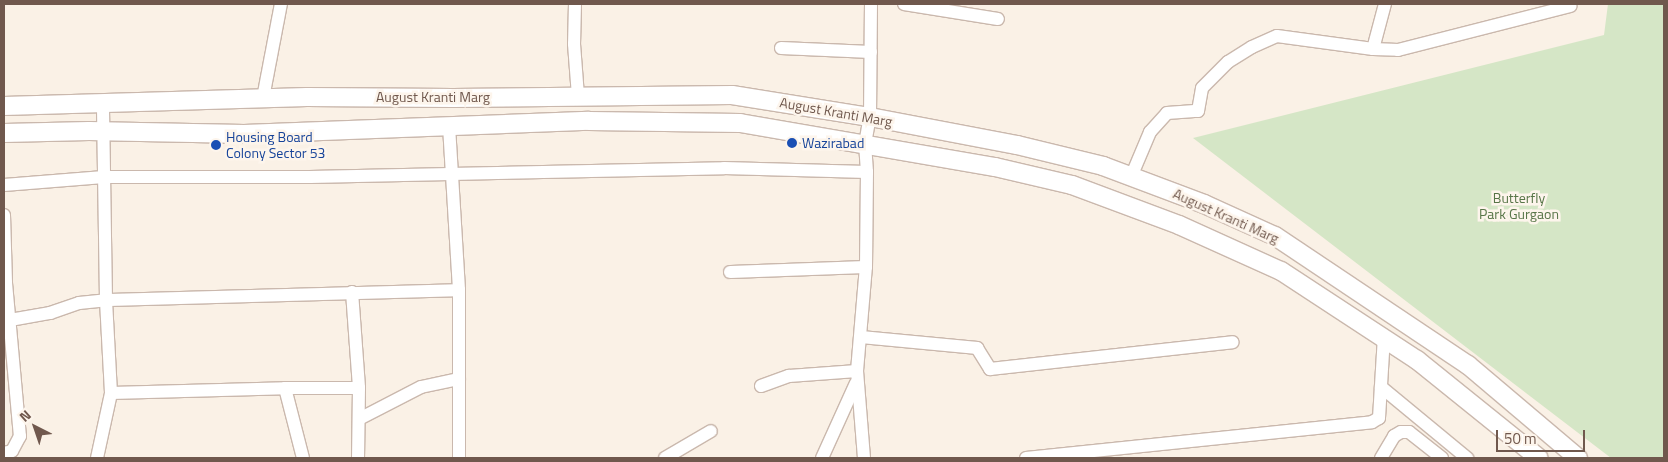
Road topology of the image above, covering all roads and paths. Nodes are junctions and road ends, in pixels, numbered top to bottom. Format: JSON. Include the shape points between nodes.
{"nodes":[{"id":1,"x":281,"y":4,"type":"edge"},
{"id":2,"x":575,"y":4,"type":"edge"},
{"id":3,"x":871,"y":4,"type":"edge"},
{"id":4,"x":904,"y":4,"type":"edge"},
{"id":5,"x":1385,"y":4,"type":"edge"},
{"id":6,"x":1570,"y":6,"type":"dead end"},
{"id":7,"x":998,"y":19,"type":"dead end"},
{"id":8,"x":781,"y":48,"type":"dead end"},
{"id":9,"x":1373,"y":49,"type":"junction"},
{"id":10,"x":871,"y":52,"type":"junction"},
{"id":11,"x":578,"y":96,"type":"junction"},
{"id":12,"x":264,"y":98,"type":"junction"},
{"id":13,"x":103,"y":103,"type":"junction"},
{"id":14,"x":4,"y":106,"type":"edge"},
{"id":15,"x":870,"y":117,"type":"junction"},
{"id":16,"x":449,"y":126,"type":"junction"},
{"id":17,"x":104,"y":131,"type":"junction"},
{"id":18,"x":4,"y":133,"type":"edge"},
{"id":19,"x":865,"y":144,"type":"junction"},
{"id":20,"x":867,"y":172,"type":"junction"},
{"id":21,"x":452,"y":173,"type":"junction"},
{"id":22,"x":104,"y":177,"type":"junction"},
{"id":23,"x":1131,"y":177,"type":"junction"},
{"id":24,"x":4,"y":186,"type":"edge"},
{"id":25,"x":4,"y":215,"type":"edge"},
{"id":26,"x":866,"y":267,"type":"junction"},
{"id":27,"x":730,"y":272,"type":"dead end"},
{"id":28,"x":5,"y":283,"type":"edge"},
{"id":29,"x":459,"y":290,"type":"junction"},
{"id":30,"x":352,"y":292,"type":"junction"},
{"id":31,"x":106,"y":300,"type":"junction"},
{"id":32,"x":10,"y":320,"type":"junction"},
{"id":33,"x":861,"y":337,"type":"junction"},
{"id":34,"x":1384,"y":337,"type":"junction"},
{"id":35,"x":1232,"y":342,"type":"dead end"},
{"id":36,"x":8,"y":348,"type":"edge"},
{"id":37,"x":857,"y":377,"type":"junction"},
{"id":38,"x":459,"y":379,"type":"junction"},
{"id":39,"x":761,"y":386,"type":"dead end"},
{"id":40,"x":1381,"y":387,"type":"junction"},
{"id":41,"x":285,"y":388,"type":"junction"},
{"id":42,"x":359,"y":388,"type":"junction"},
{"id":43,"x":111,"y":393,"type":"junction"},
{"id":44,"x":359,"y":419,"type":"junction"},
{"id":45,"x":711,"y":431,"type":"dead end"},
{"id":46,"x":4,"y":453,"type":"edge"},
{"id":47,"x":1536,"y":457,"type":"edge"},
{"id":48,"x":97,"y":458,"type":"edge"},
{"id":49,"x":303,"y":458,"type":"edge"},
{"id":50,"x":358,"y":458,"type":"edge"},
{"id":51,"x":459,"y":458,"type":"edge"},
{"id":52,"x":665,"y":458,"type":"edge"},
{"id":53,"x":822,"y":458,"type":"edge"},
{"id":54,"x":864,"y":458,"type":"edge"},
{"id":55,"x":1026,"y":458,"type":"edge"},
{"id":56,"x":1381,"y":458,"type":"edge"},
{"id":57,"x":1442,"y":458,"type":"edge"},
{"id":58,"x":1467,"y":458,"type":"edge"},
{"id":59,"x":1578,"y":458,"type":"edge"}],
"edges":[{"from":1,"to":12,"type":"street"},
{"from":2,"to":11,"type":"street"},
{"from":3,"to":10,"type":"street"},
{"from":4,"to":7,"type":"street"},
{"from":5,"to":9,"type":"street"},
{"from":6,"to":9,"type":"street","via":[[1398,50]]},
{"from":8,"to":10,"type":"street"},
{"from":9,"to":23,"type":"street","via":[[1277,36],[1252,47],[1228,62],[1202,88],[1198,111],[1167,113],[1150,132]]},
{"from":10,"to":15,"type":"street"},
{"from":11,"to":12,"type":"main road","name":"August Kranti Marg"},
{"from":11,"to":15,"type":"main road","name":"August Kranti Marg","via":[[732,95]]},
{"from":12,"to":13,"type":"main road","name":"August Kranti Marg"},
{"from":13,"to":14,"type":"main road","name":"August Kranti Marg"},
{"from":13,"to":17,"type":"street"},
{"from":15,"to":19,"type":"street"},
{"from":15,"to":23,"type":"main road","name":"August Kranti Marg","via":[[1017,145],[1103,166]]},
{"from":16,"to":17,"type":"main road","name":"August Kranti Marg","via":[[244,134]]},
{"from":16,"to":19,"type":"main road","name":"August Kranti Marg","via":[[589,121],[740,123]]},
{"from":16,"to":21,"type":"street"},
{"from":17,"to":18,"type":"main road","name":"August Kranti Marg"},
{"from":17,"to":22,"type":"street"},
{"from":19,"to":20,"type":"street"},
{"from":19,"to":34,"type":"main road","name":"August Kranti Marg","via":[[995,166],[1072,185],[1165,220],[1282,272]]},
{"from":20,"to":21,"type":"street","via":[[724,168]]},
{"from":20,"to":26,"type":"street"},
{"from":21,"to":22,"type":"street"},
{"from":21,"to":29,"type":"street"},
{"from":22,"to":24,"type":"street"},
{"from":22,"to":31,"type":"street"},
{"from":23,"to":59,"type":"main road","name":"August Kranti Marg","via":[[1204,204],[1276,236],[1468,365]]},
{"from":25,"to":28,"type":"street"},
{"from":26,"to":27,"type":"street"},
{"from":26,"to":33,"type":"street"},
{"from":28,"to":32,"type":"street"},
{"from":29,"to":30,"type":"street"},
{"from":29,"to":38,"type":"street"},
{"from":30,"to":31,"type":"street"},
{"from":30,"to":42,"type":"street"},
{"from":31,"to":32,"type":"street","via":[[79,303],[50,313]]},
{"from":31,"to":43,"type":"street"},
{"from":32,"to":36,"type":"street"},
{"from":33,"to":35,"type":"street","via":[[976,348],[990,369]]},
{"from":33,"to":37,"type":"street"},
{"from":34,"to":40,"type":"street"},
{"from":34,"to":47,"type":"main road","name":"August Kranti Marg"},
{"from":36,"to":46,"type":"street","via":[[20,436],[12,451]]},
{"from":37,"to":39,"type":"street","via":[[789,376]]},
{"from":37,"to":53,"type":"street"},
{"from":37,"to":54,"type":"street"},
{"from":38,"to":44,"type":"street","via":[[421,387]]},
{"from":38,"to":51,"type":"street"},
{"from":40,"to":55,"type":"street","via":[[1380,418],[1372,422]]},
{"from":40,"to":58,"type":"street"},
{"from":41,"to":42,"type":"street"},
{"from":41,"to":43,"type":"street"},
{"from":41,"to":49,"type":"street"},
{"from":42,"to":44,"type":"street"},
{"from":43,"to":48,"type":"street"},
{"from":44,"to":50,"type":"street"},
{"from":45,"to":52,"type":"street"},
{"from":56,"to":57,"type":"street","via":[[1400,432],[1410,432]]}]}
